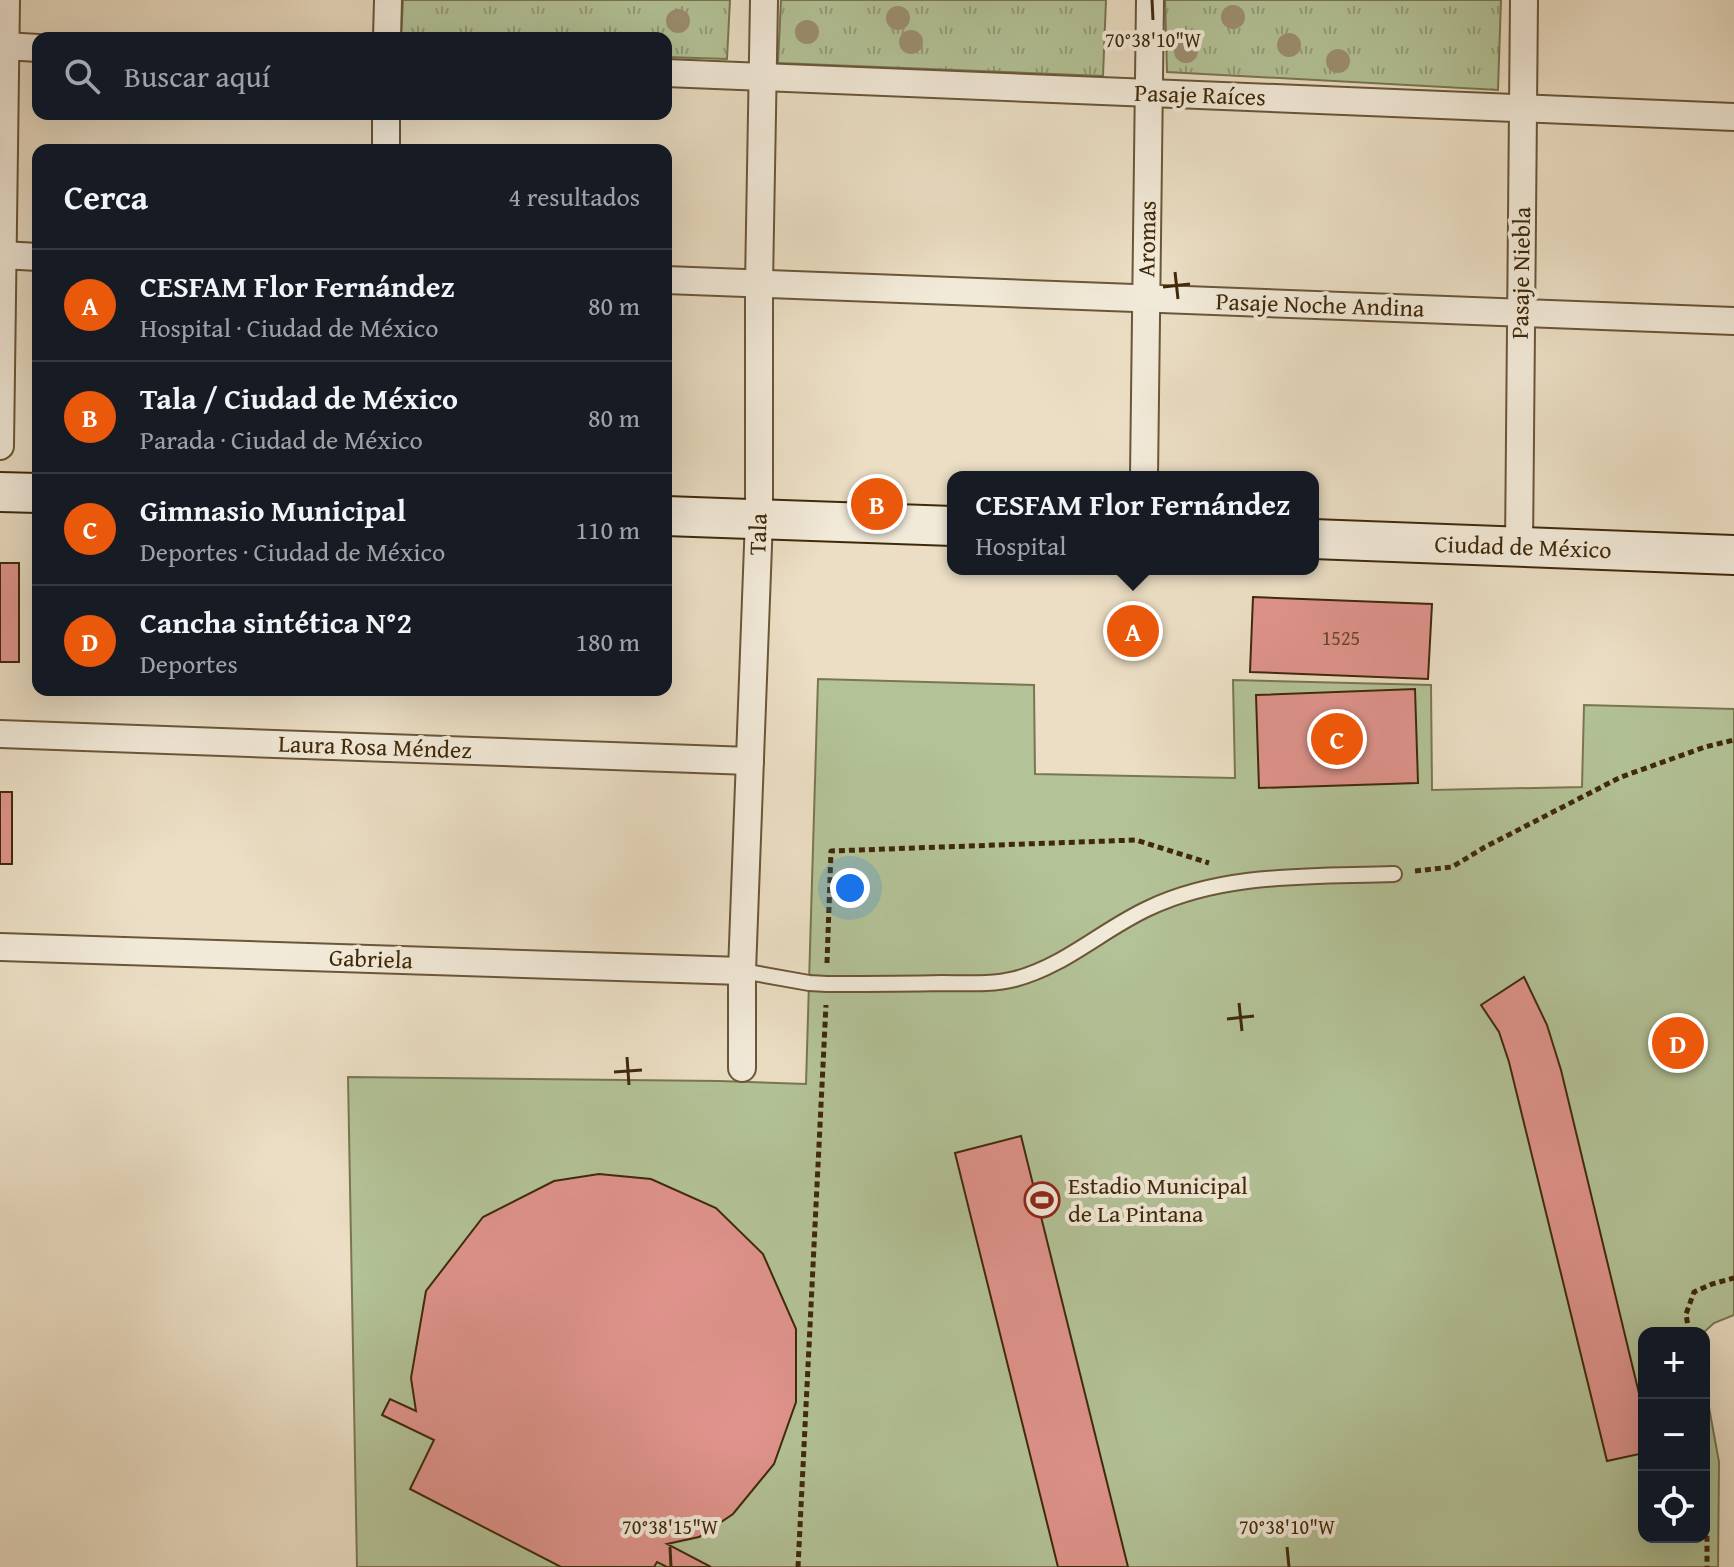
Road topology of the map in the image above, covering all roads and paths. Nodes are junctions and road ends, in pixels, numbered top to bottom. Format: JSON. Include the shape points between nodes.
{"nodes":[{"id":1,"x":6,"y":0,"type":"edge"},
{"id":2,"x":388,"y":0,"type":"edge"},
{"id":3,"x":764,"y":0,"type":"edge"},
{"id":4,"x":1150,"y":0,"type":"edge"},
{"id":5,"x":1524,"y":0,"type":"edge"},
{"id":6,"x":387,"y":32,"type":"edge"},
{"id":7,"x":5,"y":46,"type":"junction"},
{"id":8,"x":32,"y":48,"type":"edge"},
{"id":9,"x":672,"y":73,"type":"edge"},
{"id":10,"x":763,"y":77,"type":"junction"},
{"id":11,"x":1149,"y":93,"type":"junction"},
{"id":12,"x":1523,"y":108,"type":"junction"},
{"id":13,"x":1734,"y":117,"type":"edge"},
{"id":14,"x":386,"y":120,"type":"edge"},
{"id":15,"x":386,"y":144,"type":"edge"},
{"id":16,"x":2,"y":255,"type":"junction"},
{"id":17,"x":32,"y":257,"type":"edge"},
{"id":18,"x":672,"y":280,"type":"edge"},
{"id":19,"x":759,"y":284,"type":"junction"},
{"id":20,"x":1147,"y":298,"type":"junction"},
{"id":21,"x":1521,"y":313,"type":"junction"},
{"id":22,"x":1734,"y":321,"type":"edge"},
{"id":23,"x":0,"y":446,"type":"edge"},
{"id":24,"x":1144,"y":471,"type":"edge"},
{"id":25,"x":0,"y":492,"type":"edge"},
{"id":26,"x":32,"y":493,"type":"edge"},
{"id":27,"x":672,"y":516,"type":"edge"},
{"id":28,"x":759,"y":519,"type":"junction"},
{"id":29,"x":947,"y":526,"type":"edge"},
{"id":30,"x":1319,"y":539,"type":"edge"},
{"id":31,"x":1519,"y":547,"type":"junction"},
{"id":32,"x":1734,"y":555,"type":"edge"},
{"id":33,"x":0,"y":734,"type":"edge"},
{"id":34,"x":1734,"y":740,"type":"edge"},
{"id":35,"x":750,"y":761,"type":"junction"},
{"id":36,"x":1394,"y":874,"type":"joint"},
{"id":37,"x":1258,"y":879,"type":"junction"},
{"id":38,"x":0,"y":947,"type":"edge"},
{"id":39,"x":742,"y":971,"type":"junction"},
{"id":40,"x":827,"y":984,"type":"junction"},
{"id":41,"x":742,"y":1068,"type":"dead end"},
{"id":42,"x":1734,"y":1278,"type":"edge"},
{"id":43,"x":1688,"y":1327,"type":"edge"},
{"id":44,"x":1707,"y":1471,"type":"edge"},
{"id":45,"x":798,"y":1567,"type":"edge"},
{"id":46,"x":1707,"y":1567,"type":"edge"}],
"edges":[{"from":1,"to":7,"type":"street"},
{"from":2,"to":6,"type":"street"},
{"from":3,"to":10,"type":"street","name":"Tala"},
{"from":4,"to":11,"type":"street","name":"Aromas"},
{"from":5,"to":12,"type":"street","name":"Pasaje Niebla"},
{"from":7,"to":8,"type":"street"},
{"from":7,"to":16,"type":"street"},
{"from":9,"to":10,"type":"street","name":"Pasaje Raíces"},
{"from":10,"to":11,"type":"street","name":"Pasaje Raíces"},
{"from":10,"to":19,"type":"street","name":"Tala"},
{"from":11,"to":12,"type":"street","name":"Pasaje Raíces"},
{"from":11,"to":20,"type":"street","name":"Aromas"},
{"from":12,"to":13,"type":"street","name":"Pasaje Raíces"},
{"from":12,"to":21,"type":"street","name":"Pasaje Niebla"},
{"from":14,"to":15,"type":"street"},
{"from":16,"to":17,"type":"street"},
{"from":16,"to":23,"type":"street"},
{"from":18,"to":19,"type":"street","name":"Pasaje Noche Andina"},
{"from":19,"to":20,"type":"street","name":"Pasaje Noche Andina"},
{"from":19,"to":28,"type":"street","name":"Tala"},
{"from":20,"to":21,"type":"street","name":"Pasaje Noche Andina"},
{"from":20,"to":24,"type":"street","name":"Aromas"},
{"from":21,"to":22,"type":"street","name":"Pasaje Noche Andina"},
{"from":21,"to":31,"type":"street","name":"Pasaje Niebla"},
{"from":25,"to":26,"type":"street"},
{"from":27,"to":28,"type":"street"},
{"from":28,"to":29,"type":"street"},
{"from":28,"to":35,"type":"street","name":"Tala"},
{"from":30,"to":31,"type":"street","name":"Ciudad de México"},
{"from":31,"to":32,"type":"street","name":"Ciudad de México"},
{"from":33,"to":35,"type":"street","name":"Laura Rosa Méndez"},
{"from":34,"to":36,"type":"path","via":[[1621,777],[1452,867]]},
{"from":35,"to":39,"type":"street","name":"Tala"},
{"from":36,"to":37,"type":"lane"},
{"from":37,"to":40,"type":"lane","via":[[1172,898],[1048,968],[1012,980]]},
{"from":37,"to":40,"type":"path","via":[[1136,840],[831,851]]},
{"from":38,"to":39,"type":"street","name":"Gabriela"},
{"from":39,"to":40,"type":"lane"},
{"from":39,"to":41,"type":"street","name":"Tala"},
{"from":40,"to":45,"type":"path"},
{"from":42,"to":43,"type":"path","via":[[1694,1292],[1686,1314]]},
{"from":44,"to":46,"type":"path"}]}
